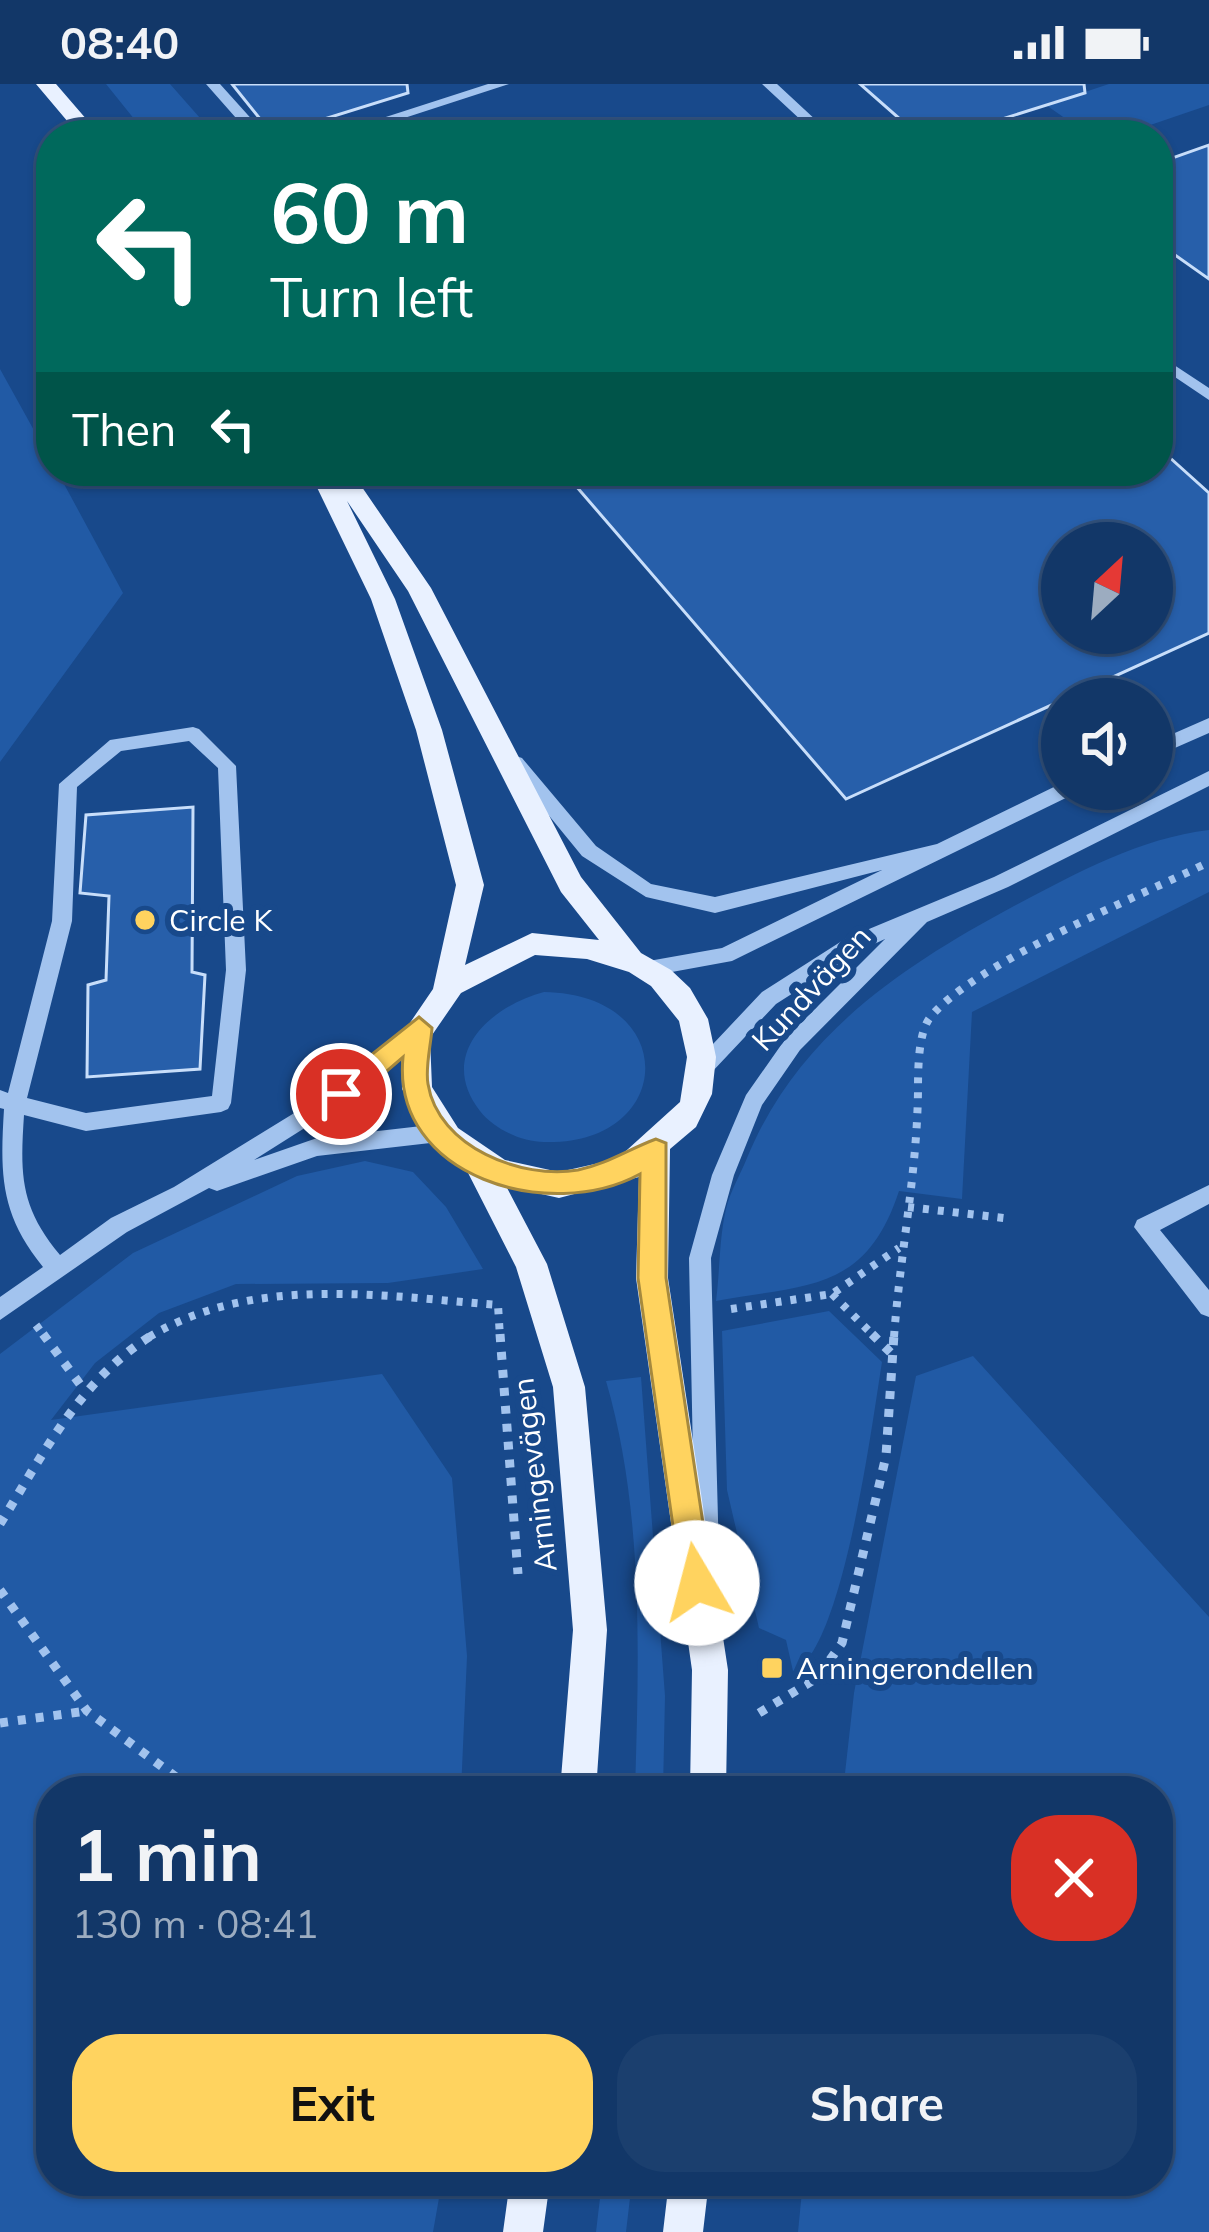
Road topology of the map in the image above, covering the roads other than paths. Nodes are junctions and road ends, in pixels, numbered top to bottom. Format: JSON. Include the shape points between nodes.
{"nodes":[{"id":1,"x":46,"y":84,"type":"edge"},
{"id":2,"x":213,"y":84,"type":"edge"},
{"id":3,"x":502,"y":84,"type":"edge"},
{"id":4,"x":769,"y":84,"type":"edge"},
{"id":5,"x":77,"y":120,"type":"edge"},
{"id":6,"x":245,"y":120,"type":"edge"},
{"id":7,"x":386,"y":120,"type":"edge"},
{"id":8,"x":809,"y":120,"type":"edge"},
{"id":9,"x":1173,"y":370,"type":"edge"},
{"id":10,"x":1209,"y":395,"type":"edge"},
{"id":11,"x":328,"y":486,"type":"edge"},
{"id":12,"x":349,"y":486,"type":"edge"},
{"id":13,"x":1209,"y":725,"type":"edge"},
{"id":14,"x":487,"y":729,"type":"junction"},
{"id":15,"x":1173,"y":741,"type":"edge"},
{"id":16,"x":1209,"y":778,"type":"edge"},
{"id":17,"x":1041,"y":801,"type":"edge"},
{"id":18,"x":933,"y":850,"type":"junction"},
{"id":19,"x":920,"y":918,"type":"junction"},
{"id":20,"x":639,"y":963,"type":"junction"},
{"id":21,"x":446,"y":987,"type":"junction"},
{"id":22,"x":419,"y":1028,"type":"junction"},
{"id":23,"x":704,"y":1067,"type":"junction"},
{"id":24,"x":8,"y":1102,"type":"edge"},
{"id":25,"x":439,"y":1133,"type":"junction"},
{"id":26,"x":656,"y":1151,"type":"junction"},
{"id":27,"x":479,"y":1166,"type":"junction"},
{"id":28,"x":182,"y":1194,"type":"junction"},
{"id":29,"x":1209,"y":1194,"type":"edge"},
{"id":30,"x":58,"y":1268,"type":"junction"},
{"id":31,"x":1209,"y":1306,"type":"edge"},
{"id":32,"x":0,"y":1310,"type":"edge"},
{"id":33,"x":710,"y":1670,"type":"junction"},
{"id":34,"x":579,"y":1776,"type":"edge"},
{"id":35,"x":708,"y":1776,"type":"edge"},
{"id":36,"x":528,"y":2196,"type":"edge"},
{"id":37,"x":687,"y":2196,"type":"edge"},
{"id":38,"x":523,"y":2232,"type":"edge"},
{"id":39,"x":683,"y":2232,"type":"edge"}],
"edges":[{"from":1,"to":5,"type":"main road"},
{"from":2,"to":6,"type":"street"},
{"from":3,"to":7,"type":"street"},
{"from":4,"to":8,"type":"street"},
{"from":9,"to":10,"type":"street"},
{"from":11,"to":21,"type":"main road","via":[[383,599],[470,885]]},
{"from":12,"to":14,"type":"main road","via":[[419,588]]},
{"from":13,"to":15,"type":"street"},
{"from":14,"to":18,"type":"street","name":"Kundvägen","via":[[590,851],[646,890],[715,905]]},
{"from":14,"to":20,"type":"main road","via":[[571,884]]},
{"from":16,"to":19,"type":"street","name":"Kundvägen"},
{"from":17,"to":18,"type":"street","name":"Kundvägen"},
{"from":18,"to":20,"type":"street","name":"Kundvägen","via":[[725,955]]},
{"from":19,"to":23,"type":"street","name":"Kundvägen","via":[[852,945],[770,998]]},
{"from":19,"to":33,"type":"street","name":"Kundvägen","via":[[793,1044],[753,1101],[723,1175],[700,1258]]},
{"from":20,"to":21,"type":"main road","via":[[581,944],[532,944],[485,959]]},
{"from":20,"to":23,"type":"main road","via":[[680,996],[698,1030]]},
{"from":21,"to":22,"type":"main road"},
{"from":22,"to":25,"type":"main road","via":[[414,1082]]},
{"from":22,"to":28,"type":"street","via":[[341,1094]]},
{"from":23,"to":26,"type":"main road","via":[[690,1113]]},
{"from":24,"to":24,"type":"street","via":[[62,921],[68,784],[116,745],[193,734],[226,766],[236,970],[220,1103],[86,1122]]},
{"from":24,"to":30,"type":"street","via":[[9,1183],[26,1232]]},
{"from":25,"to":27,"type":"main road"},
{"from":25,"to":28,"type":"street","via":[[317,1147]]},
{"from":26,"to":27,"type":"main road","via":[[616,1173],[570,1183]]},
{"from":26,"to":33,"type":"main road","via":[[652,1278]]},
{"from":27,"to":34,"type":"main road","name":"Arningevägen","via":[[531,1264],[569,1387],[590,1630]]},
{"from":28,"to":30,"type":"street"},
{"from":29,"to":31,"type":"street","via":[[1145,1227]]},
{"from":30,"to":32,"type":"street"},
{"from":33,"to":35,"type":"main road"},
{"from":36,"to":38,"type":"main road"},
{"from":37,"to":39,"type":"main road"}]}
